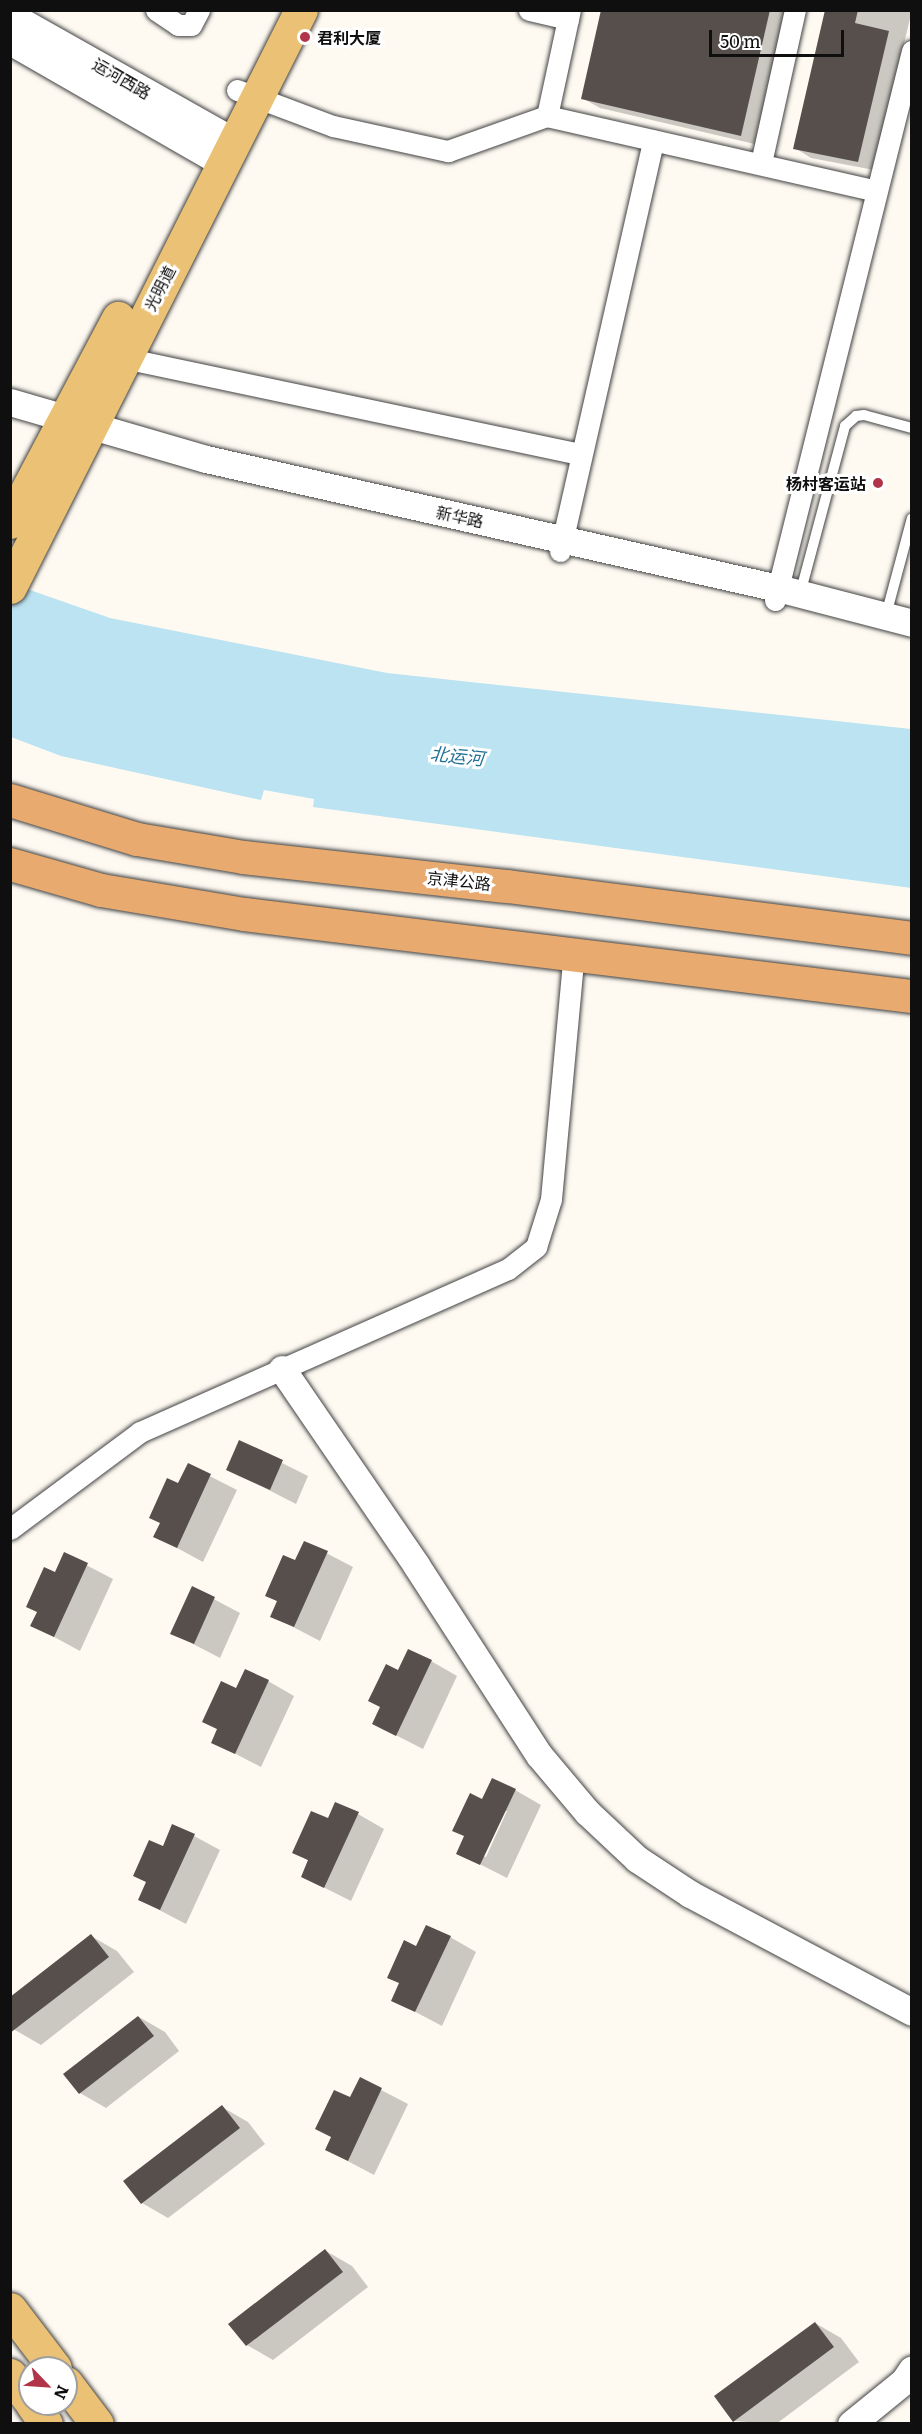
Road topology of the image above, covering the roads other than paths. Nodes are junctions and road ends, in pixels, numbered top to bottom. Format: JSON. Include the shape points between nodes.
{"nodes":[{"id":1,"x":156,"y":10,"type":"edge"},
{"id":2,"x":199,"y":10,"type":"edge"},
{"id":3,"x":279,"y":10,"type":"edge"},
{"id":4,"x":301,"y":10,"type":"edge"},
{"id":5,"x":529,"y":10,"type":"edge"},
{"id":6,"x":795,"y":10,"type":"edge"},
{"id":7,"x":10,"y":15,"type":"edge"},
{"id":8,"x":569,"y":15,"type":"edge"},
{"id":9,"x":10,"y":41,"type":"edge"},
{"id":10,"x":912,"y":51,"type":"edge"},
{"id":11,"x":247,"y":94,"type":"junction"},
{"id":12,"x":547,"y":116,"type":"junction"},
{"id":13,"x":653,"y":140,"type":"junction"},
{"id":14,"x":219,"y":147,"type":"junction"},
{"id":15,"x":761,"y":163,"type":"junction"},
{"id":16,"x":876,"y":191,"type":"junction"},
{"id":17,"x":124,"y":357,"type":"junction"},
{"id":18,"x":10,"y":402,"type":"edge"},
{"id":19,"x":10,"y":413,"type":"edge"},
{"id":20,"x":74,"y":428,"type":"junction"},
{"id":21,"x":912,"y":428,"type":"edge"},
{"id":22,"x":579,"y":454,"type":"junction"},
{"id":23,"x":912,"y":518,"type":"edge"},
{"id":24,"x":10,"y":522,"type":"edge"},
{"id":25,"x":561,"y":544,"type":"junction"},
{"id":26,"x":16,"y":577,"type":"edge"},
{"id":27,"x":787,"y":597,"type":"junction"},
{"id":28,"x":884,"y":622,"type":"junction"},
{"id":29,"x":912,"y":623,"type":"edge"},
{"id":30,"x":912,"y":634,"type":"edge"},
{"id":31,"x":10,"y":800,"type":"edge"},
{"id":32,"x":10,"y":864,"type":"edge"},
{"id":33,"x":10,"y":872,"type":"edge"},
{"id":34,"x":46,"y":876,"type":"junction"},
{"id":35,"x":912,"y":938,"type":"edge"},
{"id":36,"x":574,"y":952,"type":"junction"},
{"id":37,"x":912,"y":996,"type":"edge"},
{"id":38,"x":282,"y":1369,"type":"junction"},
{"id":39,"x":10,"y":1529,"type":"edge"},
{"id":40,"x":912,"y":2012,"type":"edge"},
{"id":41,"x":10,"y":2309,"type":"edge"},
{"id":42,"x":46,"y":2356,"type":"edge"},
{"id":43,"x":912,"y":2369,"type":"edge"},
{"id":44,"x":78,"y":2399,"type":"edge"},
{"id":45,"x":97,"y":2424,"type":"edge"},
{"id":46,"x":851,"y":2424,"type":"edge"}],
"edges":[{"from":1,"to":2,"type":"street","via":[[178,25],[191,25]]},
{"from":3,"to":11,"type":"main road","name":"光明道"},
{"from":4,"to":11,"type":"main road","name":"光明道"},
{"from":5,"to":8,"type":"street"},
{"from":6,"to":15,"type":"street"},
{"from":7,"to":14,"type":"street","name":"运河西路"},
{"from":8,"to":12,"type":"street"},
{"from":9,"to":14,"type":"street","name":"运河西路"},
{"from":10,"to":16,"type":"street"},
{"from":11,"to":12,"type":"street","via":[[333,126],[448,151]]},
{"from":11,"to":14,"type":"main road","name":"光明道"},
{"from":12,"to":13,"type":"street"},
{"from":13,"to":15,"type":"street"},
{"from":13,"to":22,"type":"street"},
{"from":14,"to":17,"type":"main road","name":"光明道"},
{"from":14,"to":20,"type":"main road","name":"光明道"},
{"from":15,"to":16,"type":"street"},
{"from":16,"to":27,"type":"street"},
{"from":17,"to":20,"type":"main road","name":"光明道"},
{"from":17,"to":22,"type":"street"},
{"from":18,"to":20,"type":"street","name":"新华路"},
{"from":19,"to":20,"type":"street","name":"新华路"},
{"from":20,"to":24,"type":"main road","name":"光明道"},
{"from":20,"to":25,"type":"street","name":"新华路"},
{"from":20,"to":26,"type":"main road","name":"光明道"},
{"from":21,"to":27,"type":"lane","via":[[864,415],[856,416],[845,426]]},
{"from":22,"to":25,"type":"street"},
{"from":23,"to":28,"type":"lane"},
{"from":25,"to":27,"type":"street","name":"新华路"},
{"from":27,"to":28,"type":"street","name":"新华路"},
{"from":28,"to":29,"type":"street","name":"新华路"},
{"from":28,"to":30,"type":"street","name":"新华路"},
{"from":31,"to":35,"type":"highway","name":"京津公路","via":[[137,839],[243,857],[519,887]]},
{"from":32,"to":34,"type":"highway"},
{"from":33,"to":34,"type":"main road"},
{"from":34,"to":36,"type":"highway","via":[[101,890],[244,914]]},
{"from":36,"to":37,"type":"highway"},
{"from":36,"to":38,"type":"street","via":[[551,1199],[536,1247],[508,1269]]},
{"from":38,"to":39,"type":"street","via":[[140,1432]]},
{"from":38,"to":40,"type":"street","via":[[539,1755],[587,1812],[637,1859],[690,1894]]},
{"from":41,"to":42,"type":"main road"},
{"from":43,"to":46,"type":"street","via":[[904,2382]]},
{"from":44,"to":45,"type":"main road"}]}
